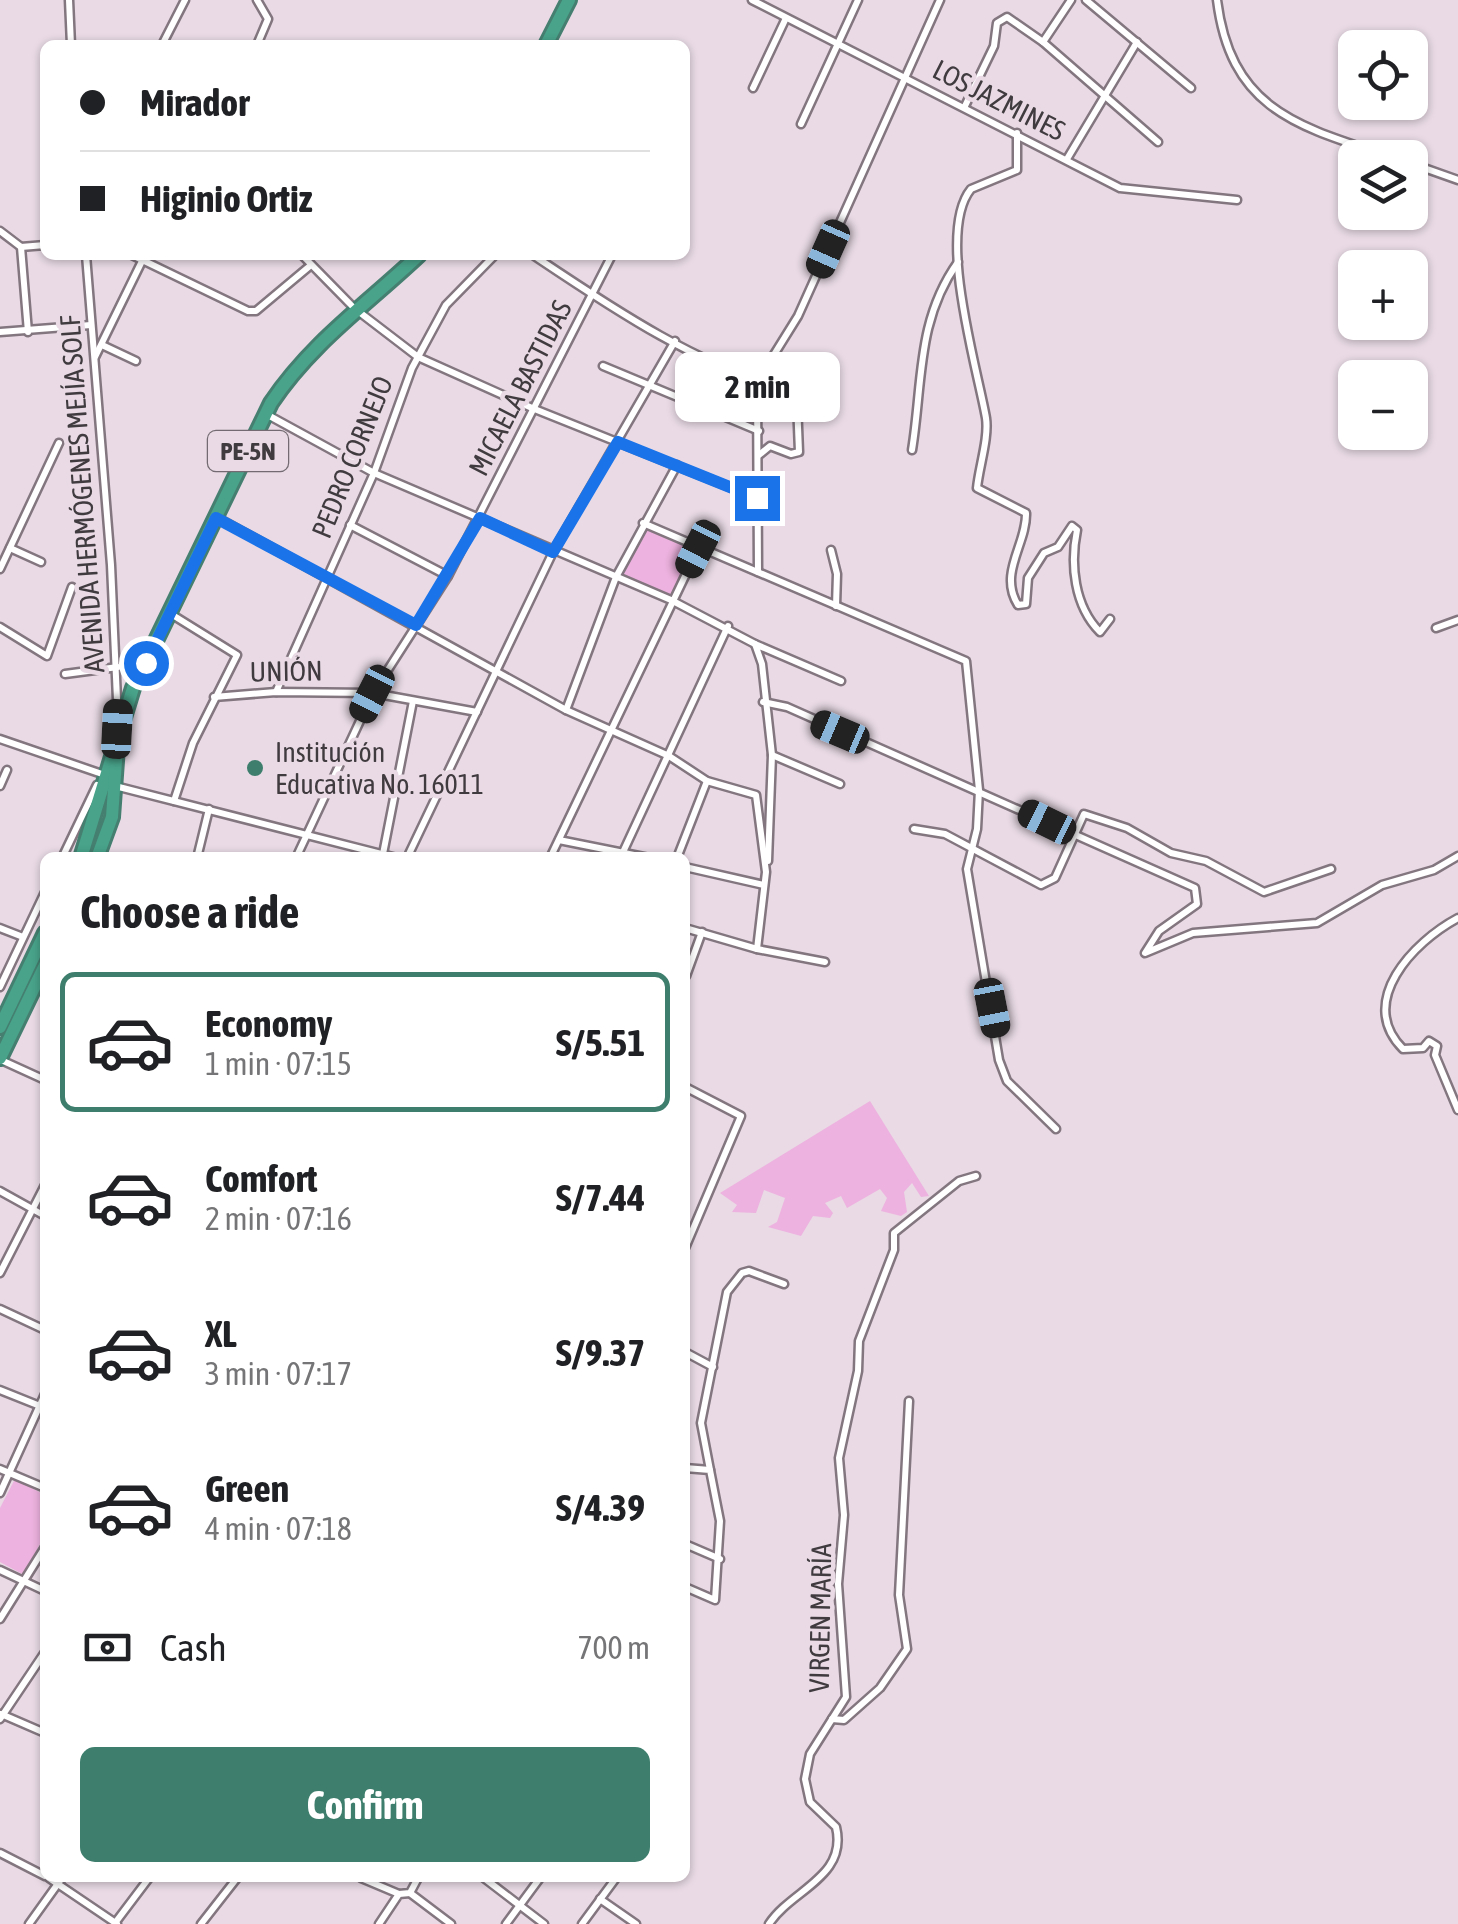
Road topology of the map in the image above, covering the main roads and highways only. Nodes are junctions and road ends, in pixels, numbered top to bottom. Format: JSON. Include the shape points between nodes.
{"nodes":[{"id":1,"x":569,"y":0,"type":"edge"},
{"id":2,"x":549,"y":40,"type":"edge"},
{"id":3,"x":413,"y":260,"type":"edge"},
{"id":4,"x":111,"y":779,"type":"junction"},
{"id":5,"x":83,"y":852,"type":"edge"},
{"id":6,"x":99,"y":852,"type":"edge"},
{"id":7,"x":40,"y":943,"type":"edge"},
{"id":8,"x":40,"y":975,"type":"edge"},
{"id":9,"x":0,"y":1027,"type":"edge"},
{"id":10,"x":0,"y":1059,"type":"edge"}],
"edges":[{"from":1,"to":2,"type":"highway"},
{"from":3,"to":4,"type":"highway","number":"PE-5N","via":[[299,365],[266,414],[133,688],[117,729]]},
{"from":4,"to":5,"type":"highway","number":"PE-5N"},
{"from":4,"to":6,"type":"highway","number":"PE-5N","via":[[112,817]]},
{"from":7,"to":9,"type":"highway"},
{"from":8,"to":10,"type":"highway"}]}
